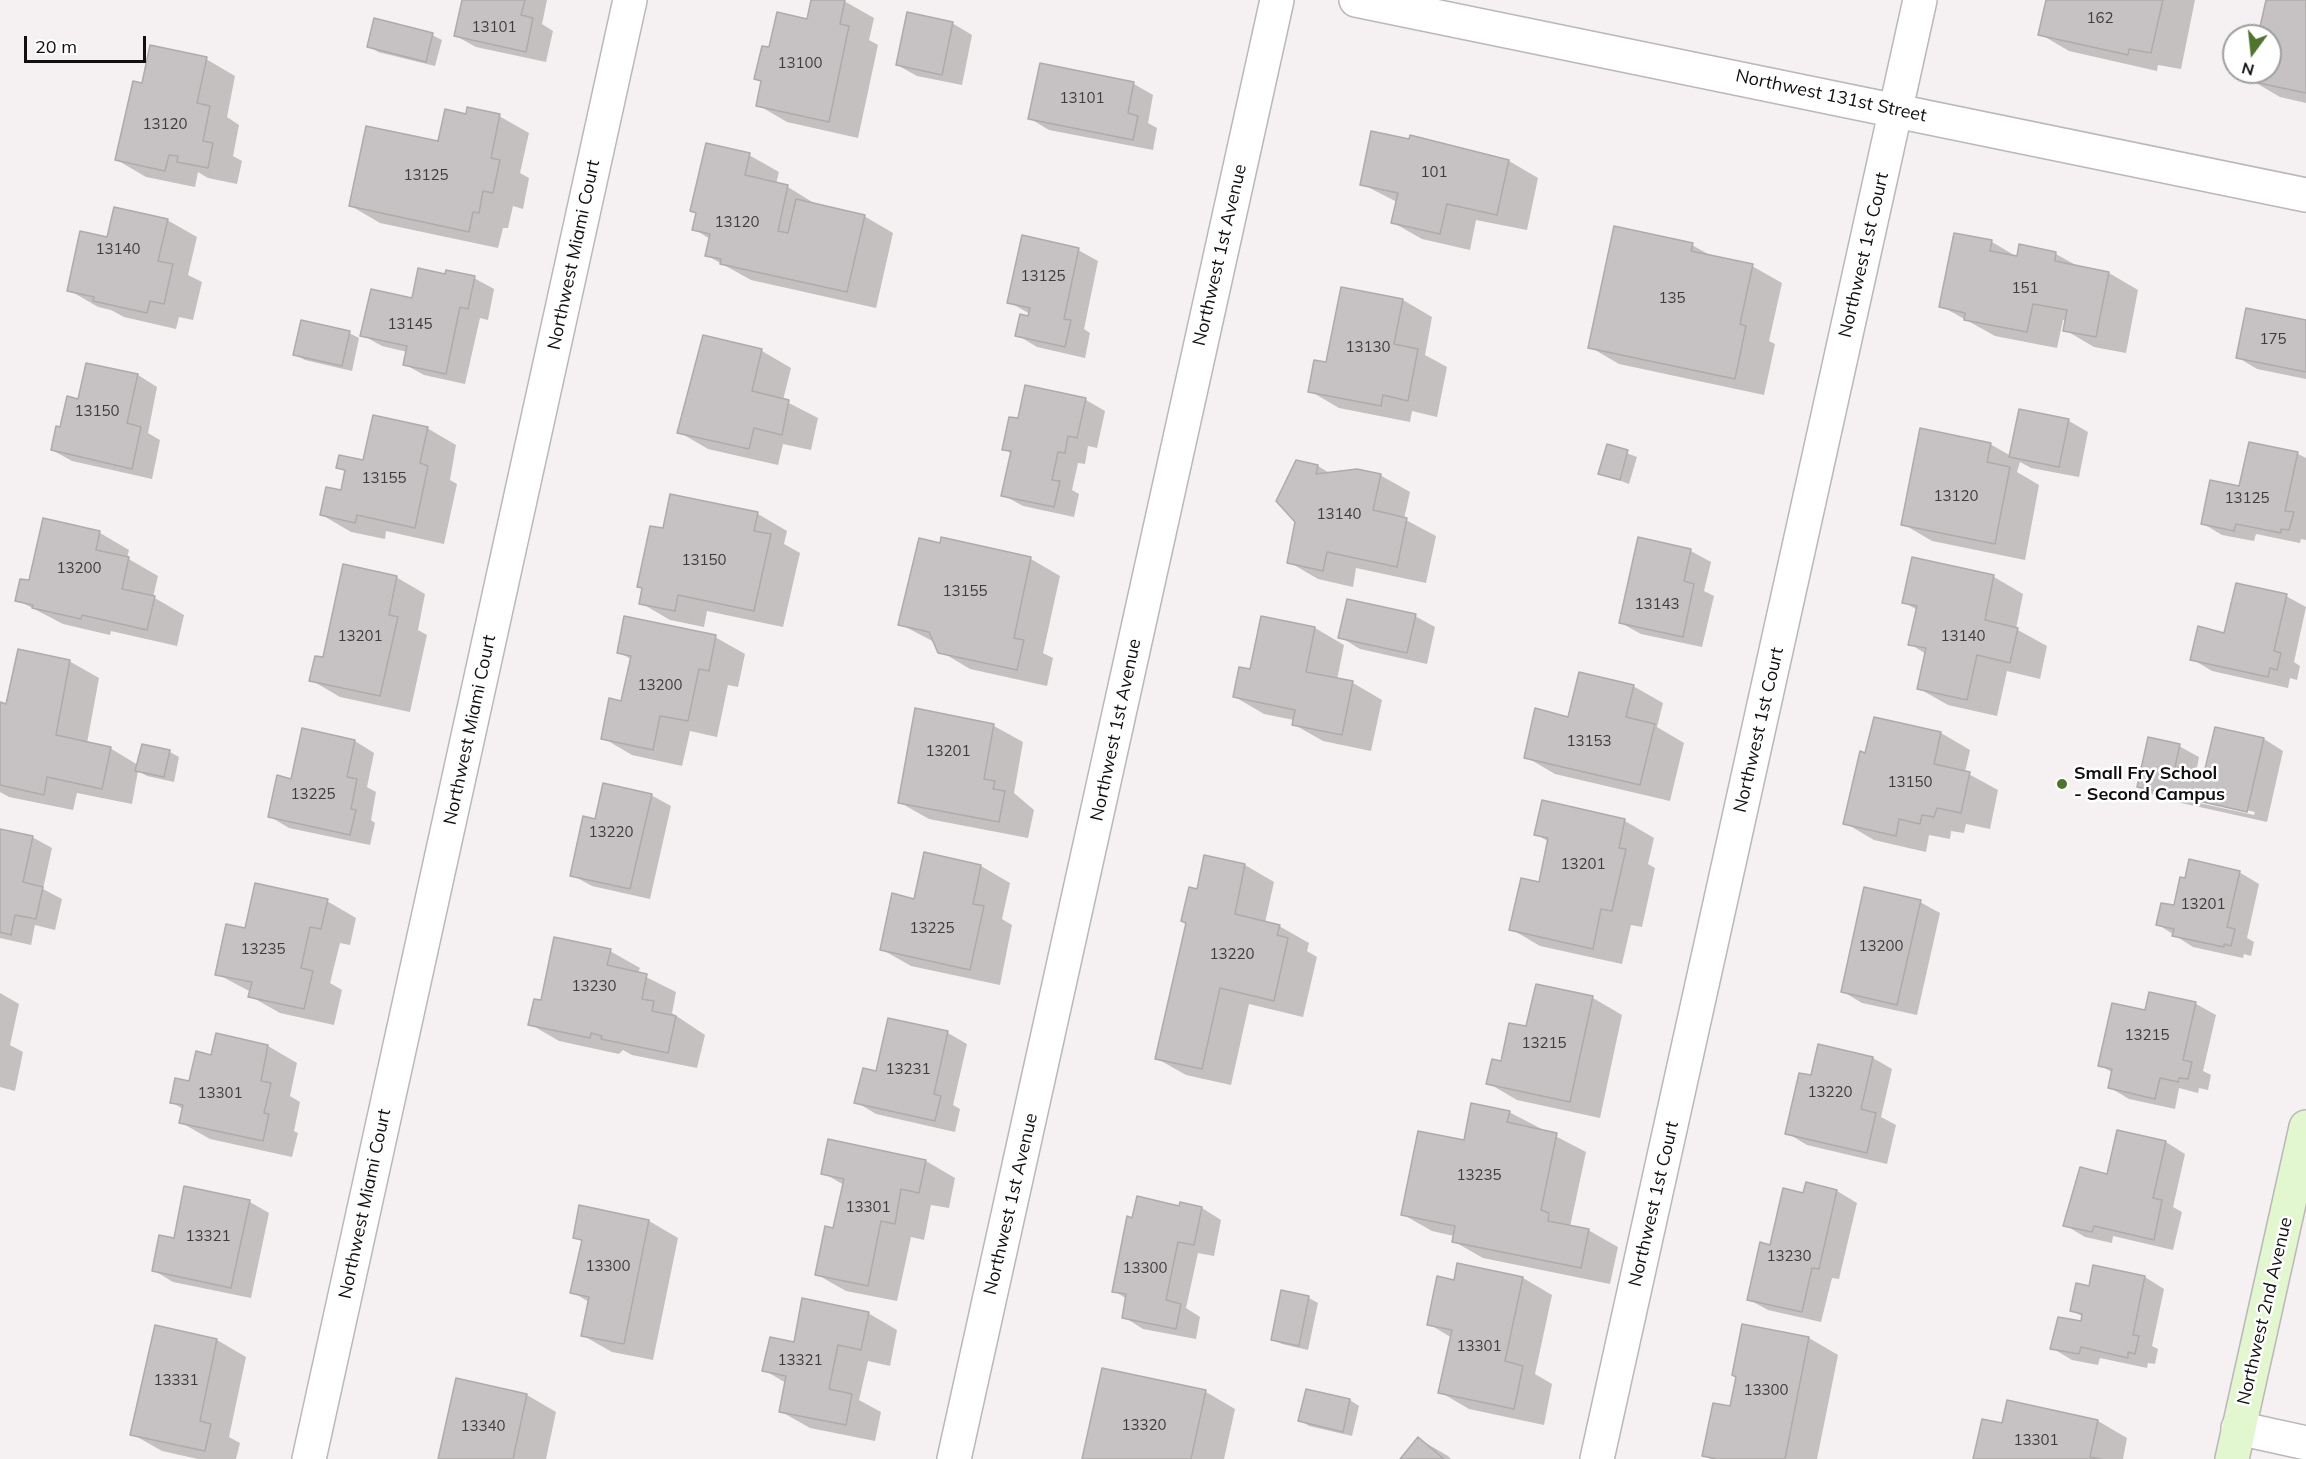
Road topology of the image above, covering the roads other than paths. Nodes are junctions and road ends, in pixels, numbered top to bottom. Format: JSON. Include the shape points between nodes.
{"nodes":[{"id":1,"x":630,"y":0,"type":"edge"},
{"id":2,"x":1277,"y":0,"type":"edge"},
{"id":3,"x":1356,"y":0,"type":"edge"},
{"id":4,"x":1920,"y":0,"type":"edge"},
{"id":5,"x":1896,"y":109,"type":"junction"},
{"id":6,"x":2306,"y":195,"type":"edge"},
{"id":7,"x":2306,"y":1127,"type":"edge"},
{"id":8,"x":2306,"y":1443,"type":"edge"},
{"id":9,"x":2235,"y":1444,"type":"edge"},
{"id":10,"x":309,"y":1459,"type":"edge"},
{"id":11,"x":954,"y":1459,"type":"edge"},
{"id":12,"x":1597,"y":1459,"type":"edge"}],
"edges":[{"from":1,"to":10,"type":"street","name":"Northwest Miami Court"},
{"from":2,"to":11,"type":"street","name":"Northwest 1st Avenue"},
{"from":3,"to":5,"type":"street","name":"Northwest 131st Street"},
{"from":4,"to":5,"type":"street","name":"Northwest 1st Court"},
{"from":5,"to":6,"type":"street","name":"Northwest 131st Street"},
{"from":5,"to":12,"type":"street","name":"Northwest 1st Court"},
{"from":7,"to":9,"type":"street","name":"Northwest 2nd Avenue"},
{"from":8,"to":9,"type":"street"}]}
